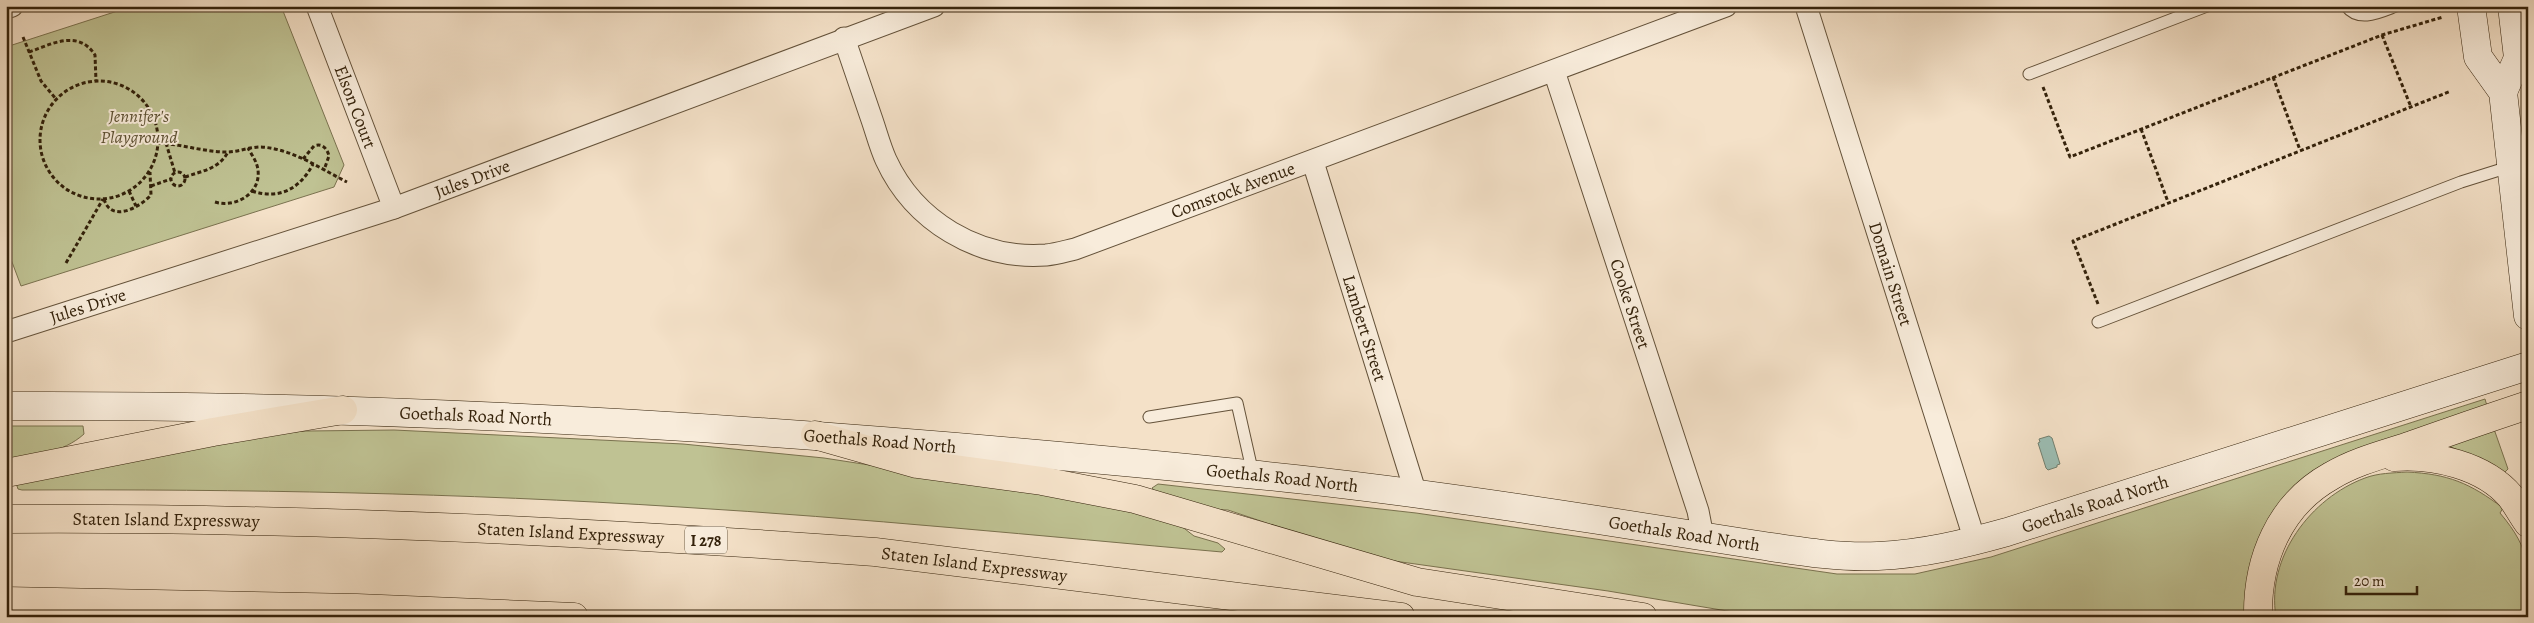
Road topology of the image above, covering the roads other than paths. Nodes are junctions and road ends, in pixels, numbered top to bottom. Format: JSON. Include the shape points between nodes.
{"nodes":[{"id":1,"x":12,"y":6,"type":"edge"},
{"id":2,"x":317,"y":6,"type":"edge"},
{"id":3,"x":934,"y":6,"type":"edge"},
{"id":4,"x":1726,"y":6,"type":"edge"},
{"id":5,"x":1806,"y":6,"type":"edge"},
{"id":6,"x":2207,"y":6,"type":"edge"},
{"id":7,"x":2346,"y":6,"type":"edge"},
{"id":8,"x":2396,"y":6,"type":"edge"},
{"id":9,"x":2471,"y":6,"type":"edge"},
{"id":10,"x":2512,"y":6,"type":"edge"},
{"id":11,"x":6,"y":8,"type":"edge"},
{"id":12,"x":844,"y":38,"type":"junction"},
{"id":13,"x":1554,"y":70,"type":"junction"},
{"id":14,"x":2030,"y":74,"type":"dead end"},
{"id":15,"x":2503,"y":92,"type":"junction"},
{"id":16,"x":1313,"y":162,"type":"junction"},
{"id":17,"x":2512,"y":166,"type":"junction"},
{"id":18,"x":394,"y":208,"type":"junction"},
{"id":19,"x":2528,"y":316,"type":"edge"},
{"id":20,"x":2101,"y":321,"type":"road end"},
{"id":21,"x":6,"y":332,"type":"edge"},
{"id":22,"x":2528,"y":366,"type":"edge"},
{"id":23,"x":2528,"y":405,"type":"edge"},
{"id":24,"x":6,"y":406,"type":"edge"},
{"id":25,"x":342,"y":410,"type":"junction"},
{"id":26,"x":1149,"y":417,"type":"dead end"},
{"id":27,"x":815,"y":434,"type":"junction"},
{"id":28,"x":2372,"y":458,"type":"junction"},
{"id":29,"x":6,"y":473,"type":"edge"},
{"id":30,"x":1253,"y":474,"type":"junction"},
{"id":31,"x":1416,"y":494,"type":"junction"},
{"id":32,"x":6,"y":519,"type":"edge"},
{"id":33,"x":2528,"y":523,"type":"edge"},
{"id":34,"x":1703,"y":537,"type":"junction"},
{"id":35,"x":1975,"y":541,"type":"junction"},
{"id":36,"x":6,"y":601,"type":"edge"},
{"id":37,"x":574,"y":617,"type":"edge"},
{"id":38,"x":1401,"y":617,"type":"edge"},
{"id":39,"x":1643,"y":617,"type":"edge"},
{"id":40,"x":2258,"y":617,"type":"edge"}],
"edges":[{"from":1,"to":11,"type":"street"},
{"from":2,"to":18,"type":"street","name":"Elson Court"},
{"from":3,"to":12,"type":"street","name":"Jules Drive"},
{"from":4,"to":13,"type":"street","name":"Comstock Avenue"},
{"from":5,"to":35,"type":"street","name":"Domain Street"},
{"from":6,"to":14,"type":"lane"},
{"from":7,"to":8,"type":"lane","via":[[2350,11],[2367,16]]},
{"from":9,"to":15,"type":"main road","via":[[2478,57]]},
{"from":10,"to":15,"type":"main road","via":[[2518,58]]},
{"from":12,"to":16,"type":"street","name":"Comstock Avenue","via":[[895,177],[930,219],[958,237],[982,247],[1046,255],[1076,249]]},
{"from":12,"to":18,"type":"street","name":"Jules Drive"},
{"from":13,"to":16,"type":"street","name":"Comstock Avenue"},
{"from":13,"to":34,"type":"street","name":"Cooke Street","via":[[1698,511]]},
{"from":15,"to":17,"type":"main road"},
{"from":16,"to":31,"type":"street","name":"Lambert Street"},
{"from":17,"to":19,"type":"main road"},
{"from":17,"to":20,"type":"lane","via":[[2462,182]]},
{"from":18,"to":21,"type":"street","name":"Jules Drive"},
{"from":22,"to":35,"type":"main road","name":"Goethals Road North"},
{"from":23,"to":28,"type":"highway"},
{"from":24,"to":25,"type":"main road","name":"Goethals Road North"},
{"from":25,"to":27,"type":"main road","name":"Goethals Road North"},
{"from":25,"to":29,"type":"highway"},
{"from":26,"to":30,"type":"lane","via":[[1237,403]]},
{"from":27,"to":30,"type":"main road","name":"Goethals Road North"},
{"from":27,"to":39,"type":"highway","via":[[917,464],[1042,481],[1135,499],[1417,582]]},
{"from":28,"to":33,"type":"highway","via":[[2425,457],[2462,466],[2504,490]]},
{"from":28,"to":40,"type":"highway","via":[[2316,484],[2287,515],[2265,556]]},
{"from":30,"to":31,"type":"main road","name":"Goethals Road North"},
{"from":31,"to":34,"type":"main road","name":"Goethals Road North"},
{"from":32,"to":38,"type":"highway","name":"Staten Island Expressway","number":"I 278","via":[[275,521],[450,527],[875,552]]},
{"from":34,"to":35,"type":"main road","name":"Goethals Road North","via":[[1842,556],[1910,554]]},
{"from":36,"to":37,"type":"highway","via":[[357,608]]}]}
